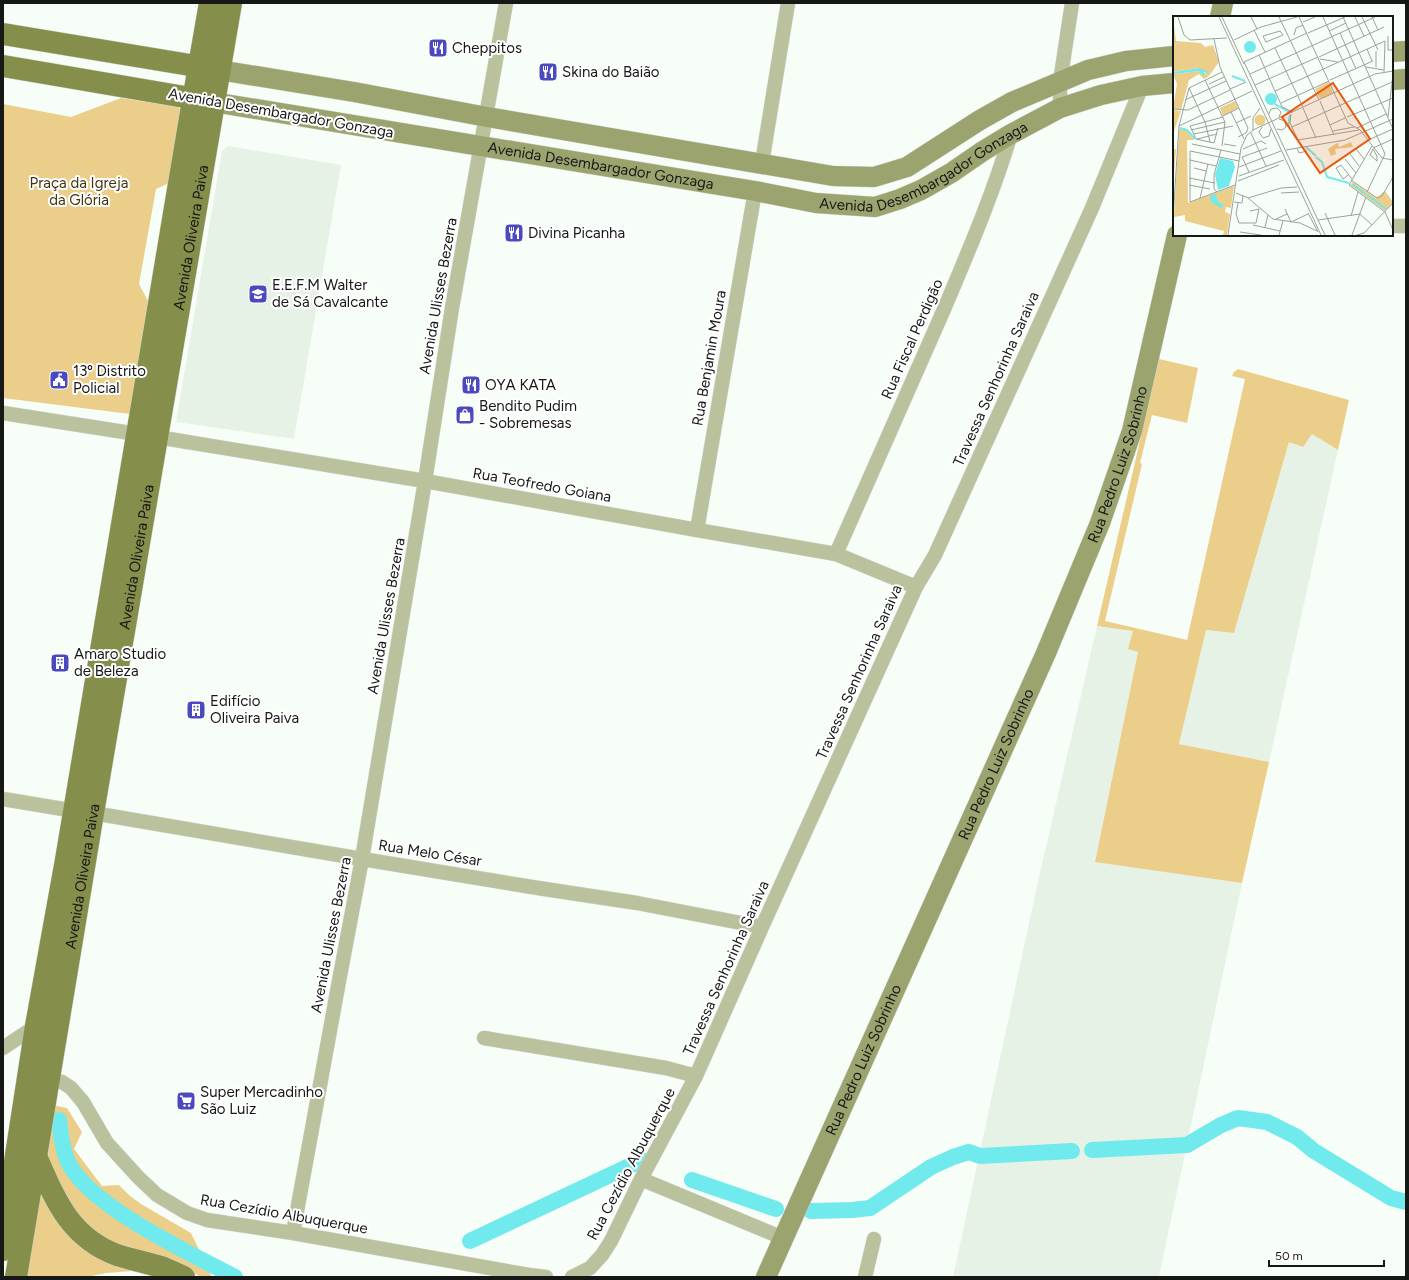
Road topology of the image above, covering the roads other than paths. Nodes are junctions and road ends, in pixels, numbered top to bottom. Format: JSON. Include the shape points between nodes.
{"nodes":[{"id":1,"x":210,"y":3,"type":"edge"},
{"id":2,"x":231,"y":3,"type":"edge"},
{"id":3,"x":506,"y":3,"type":"edge"},
{"id":4,"x":788,"y":3,"type":"edge"},
{"id":5,"x":1072,"y":3,"type":"edge"},
{"id":6,"x":1222,"y":3,"type":"edge"},
{"id":7,"x":1220,"y":16,"type":"edge"},
{"id":8,"x":3,"y":34,"type":"edge"},
{"id":9,"x":1173,"y":56,"type":"edge"},
{"id":10,"x":3,"y":66,"type":"edge"},
{"id":11,"x":209,"y":68,"type":"junction"},
{"id":12,"x":1406,"y":79,"type":"edge"},
{"id":13,"x":1393,"y":80,"type":"edge"},
{"id":14,"x":1060,"y":82,"type":"junction"},
{"id":15,"x":1173,"y":83,"type":"edge"},
{"id":16,"x":1142,"y":86,"type":"junction"},
{"id":17,"x":203,"y":100,"type":"junction"},
{"id":18,"x":1060,"y":108,"type":"junction"},
{"id":19,"x":487,"y":116,"type":"junction"},
{"id":20,"x":1011,"y":134,"type":"junction"},
{"id":21,"x":481,"y":146,"type":"junction"},
{"id":22,"x":762,"y":163,"type":"junction"},
{"id":23,"x":755,"y":191,"type":"junction"},
{"id":24,"x":1393,"y":226,"type":"edge"},
{"id":25,"x":1406,"y":226,"type":"edge"},
{"id":26,"x":1177,"y":236,"type":"edge"},
{"id":27,"x":3,"y":413,"type":"edge"},
{"id":28,"x":147,"y":436,"type":"junction"},
{"id":29,"x":425,"y":481,"type":"junction"},
{"id":30,"x":697,"y":530,"type":"junction"},
{"id":31,"x":836,"y":554,"type":"junction"},
{"id":32,"x":916,"y":587,"type":"junction"},
{"id":33,"x":3,"y":799,"type":"edge"},
{"id":34,"x":84,"y":812,"type":"junction"},
{"id":35,"x":362,"y":859,"type":"junction"},
{"id":36,"x":762,"y":927,"type":"junction"},
{"id":37,"x":36,"y":1026,"type":"junction"},
{"id":38,"x":484,"y":1038,"type":"dead end"},
{"id":39,"x":3,"y":1048,"type":"edge"},
{"id":40,"x":696,"y":1076,"type":"junction"},
{"id":41,"x":49,"y":1080,"type":"junction"},
{"id":42,"x":18,"y":1160,"type":"edge"},
{"id":43,"x":641,"y":1179,"type":"junction"},
{"id":44,"x":293,"y":1233,"type":"junction"},
{"id":45,"x":783,"y":1238,"type":"junction"},
{"id":46,"x":874,"y":1239,"type":"dead end"},
{"id":47,"x":3,"y":1250,"type":"edge"},
{"id":48,"x":16,"y":1277,"type":"edge"},
{"id":49,"x":184,"y":1277,"type":"edge"},
{"id":50,"x":546,"y":1277,"type":"edge"},
{"id":51,"x":572,"y":1277,"type":"edge"},
{"id":52,"x":766,"y":1277,"type":"edge"},
{"id":53,"x":865,"y":1277,"type":"edge"}],
"edges":[{"from":1,"to":11,"type":"main road","name":"Avenida Oliveira Paiva"},
{"from":2,"to":11,"type":"main road","name":"Avenida Oliveira Paiva"},
{"from":3,"to":19,"type":"street","name":"Avenida Ulisses Bezerra"},
{"from":4,"to":22,"type":"street"},
{"from":5,"to":14,"type":"street"},
{"from":6,"to":7,"type":"main road"},
{"from":8,"to":11,"type":"main road","name":"Avenida Desembargador Gonzaga"},
{"from":9,"to":14,"type":"main road","name":"Avenida Desembargador Gonzaga","via":[[1126,61],[1088,70]]},
{"from":10,"to":17,"type":"main road","name":"Avenida Desembargador Gonzaga"},
{"from":11,"to":17,"type":"main road","name":"Avenida Oliveira Paiva"},
{"from":11,"to":19,"type":"main road","name":"Avenida Desembargador Gonzaga"},
{"from":12,"to":13,"type":"main road"},
{"from":14,"to":18,"type":"street"},
{"from":14,"to":22,"type":"main road","name":"Avenida Desembargador Gonzaga","via":[[1012,102],[907,167],[874,177],[833,176]]},
{"from":15,"to":16,"type":"main road","name":"Avenida Desembargador Gonzaga"},
{"from":16,"to":18,"type":"main road","name":"Avenida Desembargador Gonzaga"},
{"from":16,"to":32,"type":"street","name":"Travessa Senhorinha Saraiva","via":[[1092,208],[935,555]]},
{"from":17,"to":21,"type":"main road","name":"Avenida Desembargador Gonzaga"},
{"from":17,"to":28,"type":"main road","name":"Avenida Oliveira Paiva"},
{"from":18,"to":20,"type":"main road","name":"Avenida Desembargador Gonzaga"},
{"from":19,"to":21,"type":"street","name":"Avenida Ulisses Bezerra"},
{"from":19,"to":22,"type":"main road","name":"Avenida Desembargador Gonzaga"},
{"from":20,"to":23,"type":"main road","name":"Avenida Desembargador Gonzaga","via":[[921,190],[875,207],[816,203]]},
{"from":20,"to":31,"type":"street","name":"Rua Fiscal Perdigão","via":[[994,188],[973,240]]},
{"from":21,"to":23,"type":"main road","name":"Avenida Desembargador Gonzaga"},
{"from":21,"to":29,"type":"street","name":"Avenida Ulisses Bezerra"},
{"from":23,"to":30,"type":"street","name":"Rua Benjamin Moura"},
{"from":24,"to":25,"type":"street"},
{"from":26,"to":45,"type":"main road","name":"Rua Pedro Luiz Sobrinho","via":[[1132,431],[1100,523],[1046,653]]},
{"from":27,"to":28,"type":"street","name":"Rua Teofredo Goiana"},
{"from":28,"to":29,"type":"street","name":"Rua Teofredo Goiana"},
{"from":28,"to":34,"type":"main road","name":"Avenida Oliveira Paiva"},
{"from":29,"to":30,"type":"street","name":"Rua Teofredo Goiana"},
{"from":29,"to":35,"type":"street","name":"Avenida Ulisses Bezerra"},
{"from":30,"to":31,"type":"street","name":"Rua Teofredo Goiana"},
{"from":31,"to":32,"type":"street","name":"Rua Teofredo Goiana"},
{"from":32,"to":36,"type":"street","name":"Travessa Senhorinha Saraiva"},
{"from":33,"to":34,"type":"street","name":"Rua Melo César"},
{"from":34,"to":35,"type":"street","name":"Rua Melo César"},
{"from":34,"to":37,"type":"main road","name":"Avenida Oliveira Paiva"},
{"from":34,"to":41,"type":"main road","name":"Avenida Oliveira Paiva"},
{"from":35,"to":36,"type":"street","name":"Rua Melo César","via":[[637,903]]},
{"from":35,"to":44,"type":"street","name":"Avenida Ulisses Bezerra"},
{"from":36,"to":40,"type":"street","name":"Travessa Senhorinha Saraiva"},
{"from":37,"to":39,"type":"street"},
{"from":37,"to":42,"type":"main road","name":"Avenida Oliveira Paiva"},
{"from":38,"to":40,"type":"street","name":"Travessa Senhorinha Saraiva","via":[[666,1068]]},
{"from":40,"to":43,"type":"street","name":"Rua Cezídio Albuquerque"},
{"from":41,"to":42,"type":"main road","name":"Avenida Oliveira Paiva"},
{"from":41,"to":44,"type":"street","name":"Rua Cezídio Albuquerque","via":[[62,1082],[71,1088],[83,1102],[107,1143],[157,1195],[187,1213],[207,1220]]},
{"from":42,"to":47,"type":"main road","name":"Avenida Oliveira Paiva"},
{"from":42,"to":48,"type":"main road","name":"Avenida Oliveira Paiva"},
{"from":42,"to":49,"type":"main road","via":[[83,1234],[106,1250]]},
{"from":43,"to":45,"type":"street"},
{"from":43,"to":51,"type":"street","name":"Rua Cezídio Albuquerque","via":[[602,1255],[590,1268]]},
{"from":44,"to":50,"type":"street","name":"Rua Cezídio Albuquerque"},
{"from":45,"to":52,"type":"main road","name":"Rua Pedro Luiz Sobrinho"},
{"from":46,"to":53,"type":"street"}]}
